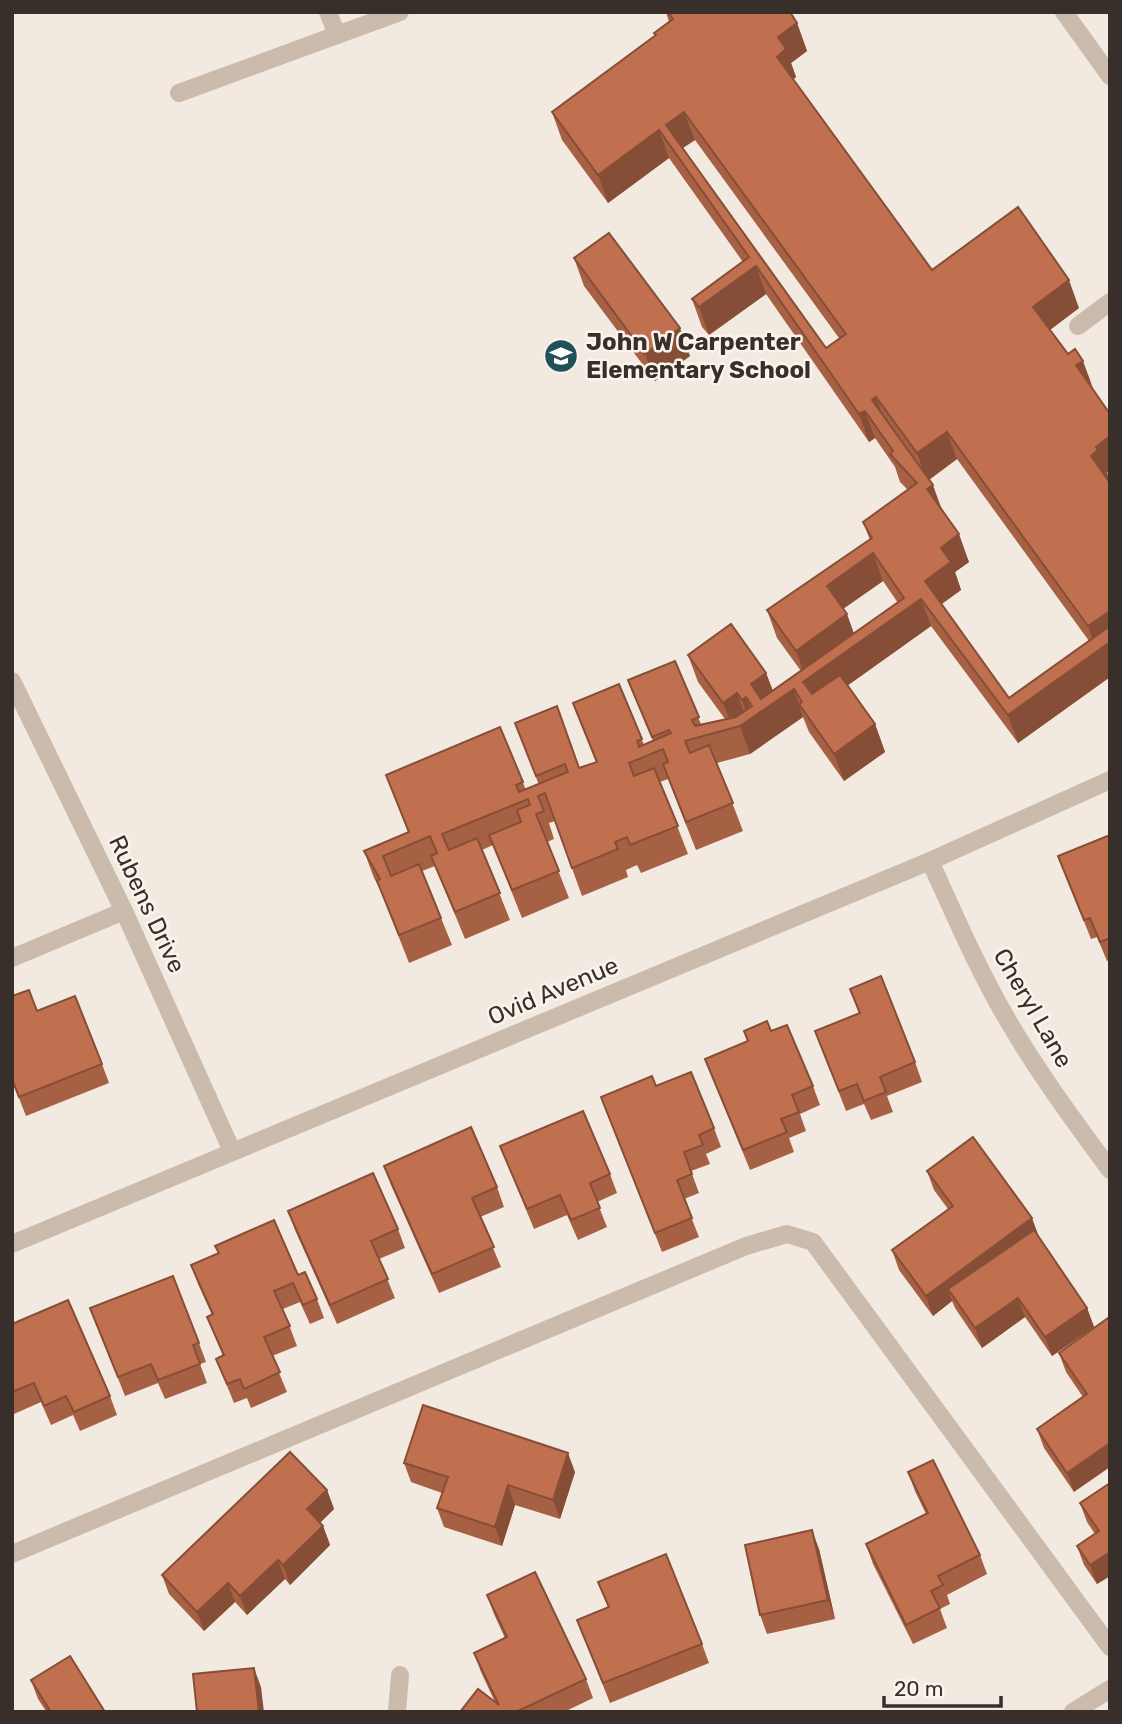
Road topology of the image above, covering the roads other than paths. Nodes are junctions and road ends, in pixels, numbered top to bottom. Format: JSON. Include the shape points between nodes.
{"nodes":[{"id":1,"x":328,"y":12,"type":"edge"},
{"id":2,"x":400,"y":12,"type":"edge"},
{"id":3,"x":1064,"y":12,"type":"edge"},
{"id":4,"x":338,"y":35,"type":"junction"},
{"id":5,"x":1110,"y":76,"type":"edge"},
{"id":6,"x":179,"y":93,"type":"dead end"},
{"id":7,"x":1110,"y":302,"type":"edge"},
{"id":8,"x":1078,"y":326,"type":"dead end"},
{"id":9,"x":12,"y":681,"type":"edge"},
{"id":10,"x":1110,"y":779,"type":"edge"},
{"id":11,"x":930,"y":861,"type":"junction"},
{"id":12,"x":124,"y":911,"type":"junction"},
{"id":13,"x":12,"y":958,"type":"edge"},
{"id":14,"x":232,"y":1151,"type":"junction"},
{"id":15,"x":1110,"y":1170,"type":"edge"},
{"id":16,"x":12,"y":1244,"type":"edge"},
{"id":17,"x":12,"y":1554,"type":"edge"},
{"id":18,"x":1110,"y":1647,"type":"edge"},
{"id":19,"x":400,"y":1675,"type":"dead end"},
{"id":20,"x":1110,"y":1689,"type":"edge"},
{"id":21,"x":397,"y":1712,"type":"edge"},
{"id":22,"x":1073,"y":1712,"type":"edge"}],
"edges":[{"from":1,"to":4,"type":"street"},
{"from":2,"to":4,"type":"street"},
{"from":3,"to":5,"type":"street"},
{"from":4,"to":6,"type":"street"},
{"from":7,"to":8,"type":"street"},
{"from":9,"to":12,"type":"street","name":"Rubens Drive"},
{"from":10,"to":11,"type":"street","name":"Ovid Avenue"},
{"from":11,"to":14,"type":"street","name":"Ovid Avenue"},
{"from":11,"to":15,"type":"street","name":"Cheryl Lane","via":[[1009,1024]]},
{"from":12,"to":13,"type":"street"},
{"from":12,"to":14,"type":"street","name":"Rubens Drive"},
{"from":14,"to":16,"type":"street","name":"Ovid Avenue"},
{"from":17,"to":18,"type":"street","via":[[733,1252],[787,1234],[813,1242]]},
{"from":19,"to":21,"type":"street"},
{"from":20,"to":22,"type":"street"}]}
